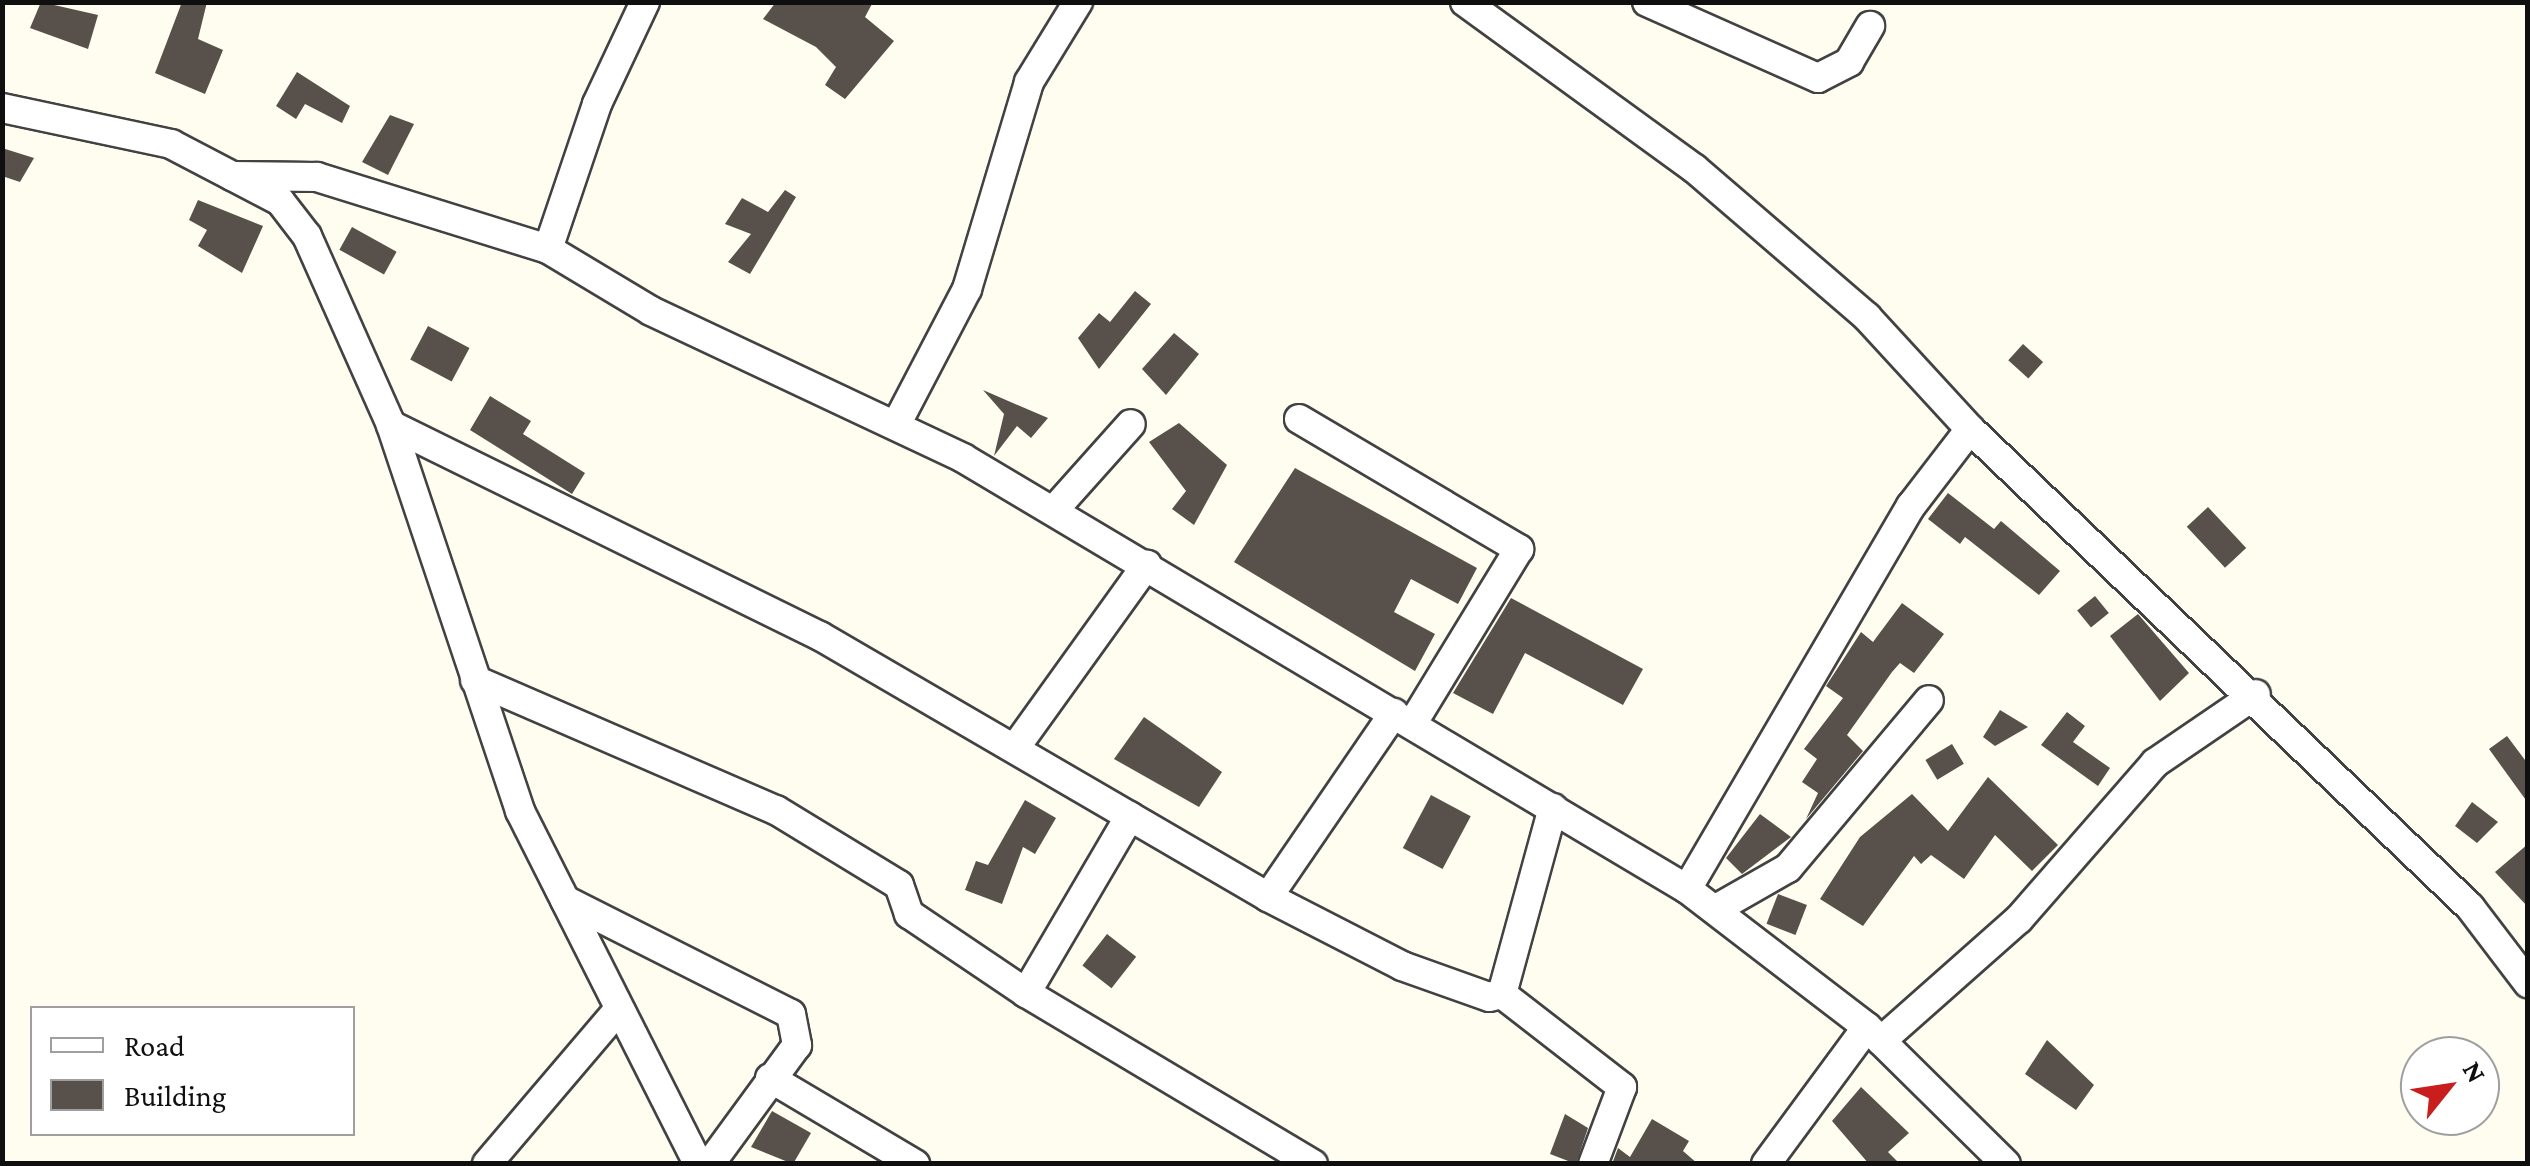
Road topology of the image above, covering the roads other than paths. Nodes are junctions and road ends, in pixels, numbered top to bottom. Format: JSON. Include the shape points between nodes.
{"nodes":[{"id":1,"x":645,"y":2,"type":"edge"},
{"id":2,"x":1078,"y":2,"type":"edge"},
{"id":3,"x":1465,"y":2,"type":"edge"},
{"id":4,"x":1648,"y":2,"type":"edge"},
{"id":5,"x":1870,"y":26,"type":"dead end"},
{"id":6,"x":2,"y":108,"type":"edge"},
{"id":7,"x":232,"y":176,"type":"junction"},
{"id":8,"x":548,"y":250,"type":"junction"},
{"id":9,"x":1299,"y":419,"type":"dead end"},
{"id":10,"x":897,"y":424,"type":"junction"},
{"id":11,"x":1130,"y":424,"type":"dead end"},
{"id":12,"x":390,"y":425,"type":"junction"},
{"id":13,"x":1970,"y":429,"type":"junction"},
{"id":14,"x":1054,"y":510,"type":"junction"},
{"id":15,"x":1148,"y":564,"type":"junction"},
{"id":16,"x":475,"y":680,"type":"junction"},
{"id":17,"x":2256,"y":694,"type":"junction"},
{"id":18,"x":1929,"y":700,"type":"dead end"},
{"id":19,"x":1403,"y":718,"type":"junction"},
{"id":20,"x":1015,"y":748,"type":"junction"},
{"id":21,"x":1553,"y":808,"type":"junction"},
{"id":22,"x":1130,"y":816,"type":"junction"},
{"id":23,"x":1687,"y":889,"type":"junction"},
{"id":24,"x":1268,"y":897,"type":"junction"},
{"id":25,"x":564,"y":900,"type":"junction"},
{"id":26,"x":1716,"y":909,"type":"junction"},
{"id":27,"x":2528,"y":983,"type":"edge"},
{"id":28,"x":1026,"y":993,"type":"junction"},
{"id":29,"x":1502,"y":994,"type":"junction"},
{"id":30,"x":618,"y":1010,"type":"junction"},
{"id":31,"x":1874,"y":1034,"type":"junction"},
{"id":32,"x":770,"y":1078,"type":"junction"},
{"id":33,"x":487,"y":1164,"type":"edge"},
{"id":34,"x":698,"y":1164,"type":"edge"},
{"id":35,"x":710,"y":1164,"type":"edge"},
{"id":36,"x":915,"y":1164,"type":"edge"},
{"id":37,"x":1313,"y":1164,"type":"edge"},
{"id":38,"x":1593,"y":1164,"type":"edge"},
{"id":39,"x":1766,"y":1164,"type":"edge"},
{"id":40,"x":2006,"y":1164,"type":"edge"}],
"edges":[{"from":1,"to":8,"type":"street","via":[[597,104]]},
{"from":2,"to":10,"type":"street","via":[[1029,82],[967,289]]},
{"from":3,"to":13,"type":"street","via":[[1695,169],[1867,317]]},
{"from":4,"to":5,"type":"street","via":[[1818,78],[1848,62]]},
{"from":6,"to":7,"type":"street","via":[[171,144]]},
{"from":7,"to":8,"type":"street","via":[[317,176]]},
{"from":7,"to":12,"type":"street","via":[[280,201],[307,236]]},
{"from":8,"to":10,"type":"street","via":[[651,311]]},
{"from":9,"to":19,"type":"street","via":[[1519,549]]},
{"from":10,"to":14,"type":"street"},
{"from":11,"to":14,"type":"street"},
{"from":12,"to":16,"type":"street"},
{"from":12,"to":20,"type":"street","via":[[820,636]]},
{"from":13,"to":17,"type":"street"},
{"from":13,"to":23,"type":"street","via":[[1912,506]]},
{"from":14,"to":15,"type":"street"},
{"from":15,"to":19,"type":"street"},
{"from":15,"to":20,"type":"street"},
{"from":16,"to":25,"type":"street","via":[[520,812]]},
{"from":16,"to":28,"type":"street","via":[[776,810],[899,885],[909,914]]},
{"from":17,"to":27,"type":"street","via":[[2470,907]]},
{"from":17,"to":31,"type":"street","via":[[2155,763],[2019,919]]},
{"from":18,"to":26,"type":"street","via":[[1788,868]]},
{"from":19,"to":21,"type":"street"},
{"from":19,"to":24,"type":"street"},
{"from":20,"to":22,"type":"street"},
{"from":21,"to":23,"type":"street"},
{"from":21,"to":29,"type":"street"},
{"from":22,"to":24,"type":"street"},
{"from":22,"to":28,"type":"street"},
{"from":23,"to":26,"type":"street"},
{"from":24,"to":29,"type":"street","via":[[1402,966]]},
{"from":25,"to":30,"type":"street"},
{"from":25,"to":32,"type":"street","via":[[790,1014],[797,1045]]},
{"from":26,"to":31,"type":"street"},
{"from":28,"to":37,"type":"street"},
{"from":29,"to":38,"type":"street","via":[[1622,1087]]},
{"from":30,"to":33,"type":"street"},
{"from":30,"to":34,"type":"street"},
{"from":31,"to":39,"type":"street"},
{"from":31,"to":40,"type":"street"},
{"from":32,"to":35,"type":"street"},
{"from":32,"to":36,"type":"street"}]}
